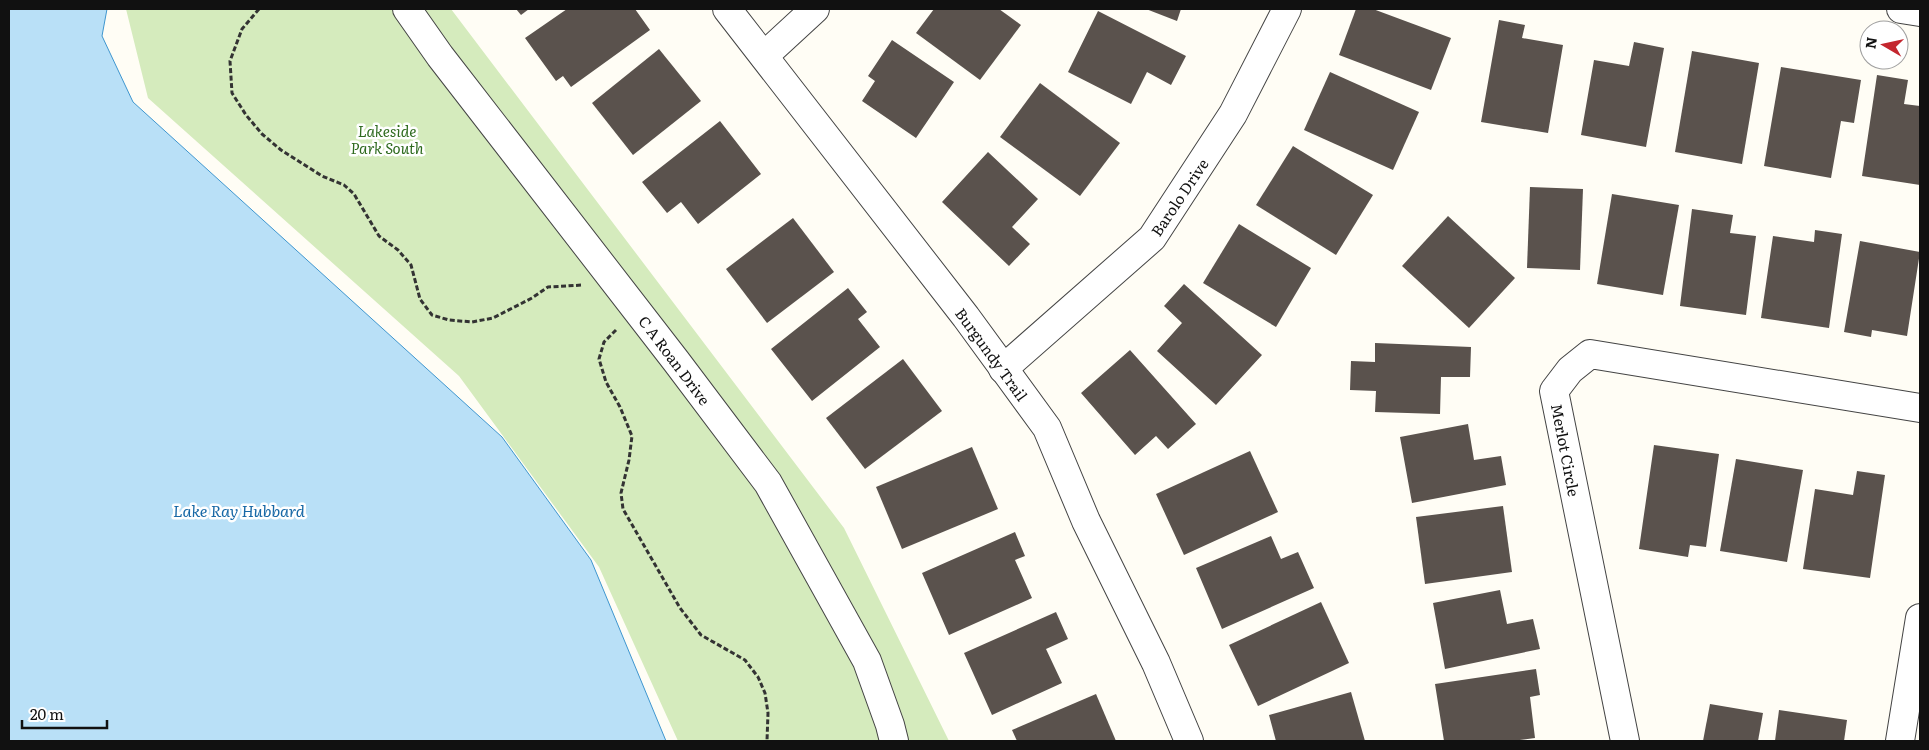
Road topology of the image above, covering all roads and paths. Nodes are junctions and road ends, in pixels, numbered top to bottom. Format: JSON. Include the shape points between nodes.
{"nodes":[{"id":1,"x":259,"y":9,"type":"edge"},
{"id":2,"x":407,"y":9,"type":"edge"},
{"id":3,"x":726,"y":9,"type":"edge"},
{"id":4,"x":814,"y":9,"type":"edge"},
{"id":5,"x":1286,"y":9,"type":"edge"},
{"id":6,"x":1901,"y":9,"type":"edge"},
{"id":7,"x":1920,"y":12,"type":"edge"},
{"id":8,"x":764,"y":56,"type":"junction"},
{"id":9,"x":588,"y":286,"type":"dead end"},
{"id":10,"x":620,"y":326,"type":"dead end"},
{"id":11,"x":1003,"y":369,"type":"junction"},
{"id":12,"x":1920,"y":408,"type":"edge"},
{"id":13,"x":1920,"y":618,"type":"edge"},
{"id":14,"x":1917,"y":655,"type":"edge"},
{"id":15,"x":767,"y":741,"type":"edge"},
{"id":16,"x":894,"y":741,"type":"edge"},
{"id":17,"x":1189,"y":741,"type":"edge"},
{"id":18,"x":1625,"y":741,"type":"edge"},
{"id":19,"x":1900,"y":741,"type":"edge"}],
"edges":[{"from":1,"to":9,"type":"path","via":[[242,29],[230,61],[232,93],[262,134],[281,150],[322,176],[344,185],[354,194],[379,236],[411,265],[420,299],[432,315],[472,322],[493,318],[548,287],[567,284]]},
{"from":2,"to":16,"type":"street","name":"C A Roan Drive","via":[[768,483],[867,661]]},
{"from":3,"to":8,"type":"street","name":"Burgundy Trail"},
{"from":4,"to":8,"type":"street"},
{"from":5,"to":11,"type":"street","name":"Barolo Drive","via":[[1233,114],[1152,238]]},
{"from":6,"to":7,"type":"street"},
{"from":8,"to":11,"type":"street","name":"Burgundy Trail"},
{"from":10,"to":15,"type":"path","via":[[604,342],[599,359],[606,382],[632,436],[621,493],[623,509],[680,608],[701,635],[745,660],[758,677],[768,713]]},
{"from":11,"to":17,"type":"street","name":"Burgundy Trail","via":[[1047,428],[1086,521],[1156,663]]},
{"from":12,"to":18,"type":"street","name":"Merlot Circle","via":[[1590,354],[1570,370],[1554,391]]},
{"from":13,"to":14,"type":"street"},
{"from":14,"to":19,"type":"street"}]}
